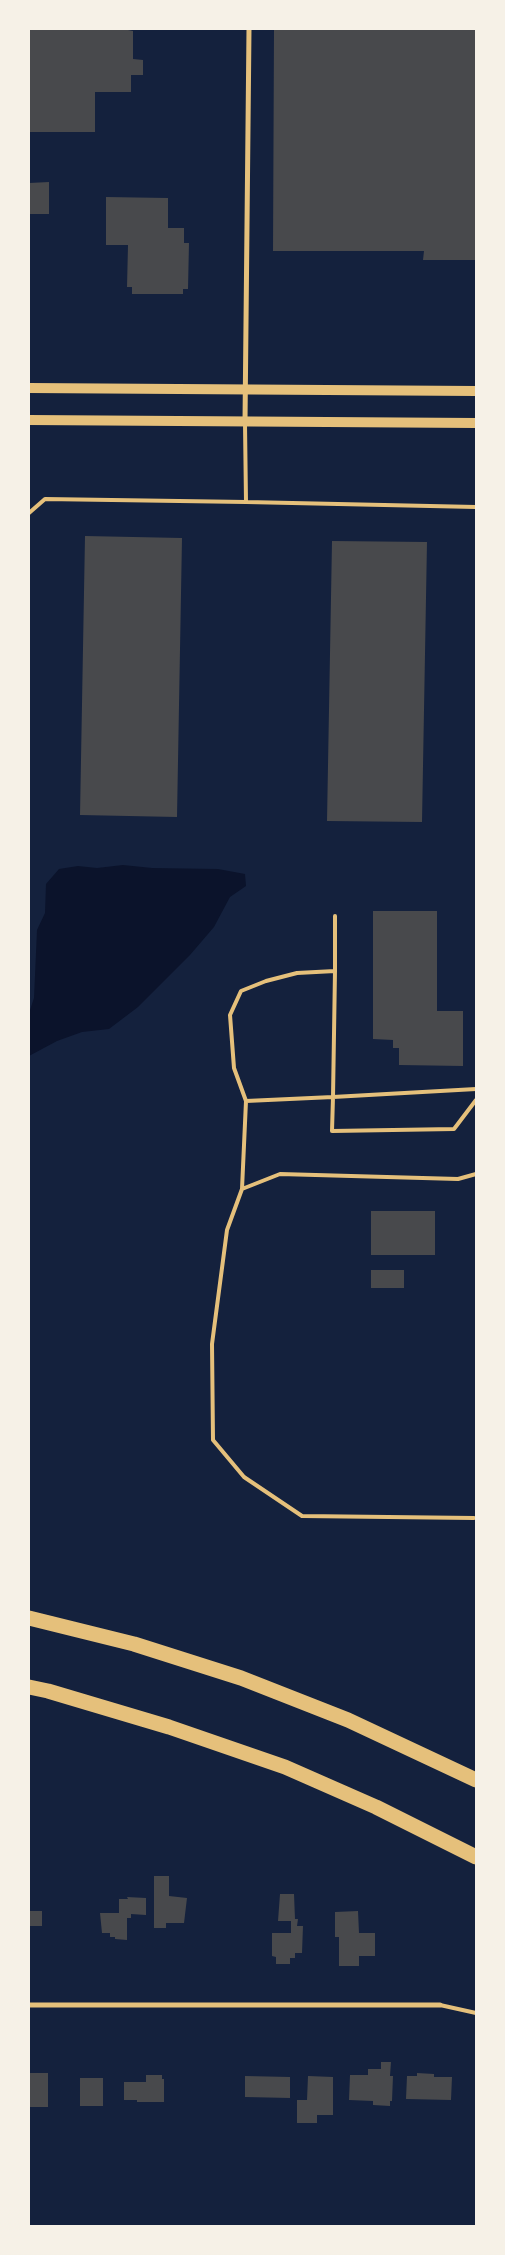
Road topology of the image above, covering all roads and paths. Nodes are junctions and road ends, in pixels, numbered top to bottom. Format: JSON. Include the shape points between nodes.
{"nodes":[{"id":1,"x":249,"y":29,"type":"edge"},
{"id":2,"x":29,"y":388,"type":"edge"},
{"id":3,"x":245,"y":390,"type":"junction"},
{"id":4,"x":476,"y":390,"type":"edge"},
{"id":5,"x":29,"y":420,"type":"edge"},
{"id":6,"x":245,"y":421,"type":"junction"},
{"id":7,"x":476,"y":423,"type":"edge"},
{"id":8,"x":246,"y":502,"type":"junction"},
{"id":9,"x":476,"y":507,"type":"edge"},
{"id":10,"x":29,"y":512,"type":"edge"},
{"id":11,"x":335,"y":916,"type":"dead end"},
{"id":12,"x":335,"y":971,"type":"junction"},
{"id":13,"x":476,"y":1089,"type":"edge"},
{"id":14,"x":333,"y":1096,"type":"junction"},
{"id":15,"x":476,"y":1100,"type":"edge"},
{"id":16,"x":246,"y":1101,"type":"junction"},
{"id":17,"x":476,"y":1174,"type":"edge"},
{"id":18,"x":242,"y":1189,"type":"junction"},
{"id":19,"x":474,"y":1518,"type":"dead end"},
{"id":20,"x":29,"y":1618,"type":"edge"},
{"id":21,"x":29,"y":1687,"type":"edge"},
{"id":22,"x":476,"y":1780,"type":"edge"},
{"id":23,"x":476,"y":1857,"type":"edge"},
{"id":24,"x":29,"y":2005,"type":"edge"},
{"id":25,"x":440,"y":2005,"type":"joint"},
{"id":26,"x":476,"y":2013,"type":"edge"}],
"edges":[{"from":1,"to":3,"type":"street"},
{"from":2,"to":3,"type":"main road"},
{"from":3,"to":4,"type":"main road"},
{"from":3,"to":6,"type":"street"},
{"from":5,"to":6,"type":"main road"},
{"from":6,"to":7,"type":"main road"},
{"from":6,"to":8,"type":"lane"},
{"from":8,"to":9,"type":"lane"},
{"from":8,"to":10,"type":"lane","via":[[45,499]]},
{"from":11,"to":12,"type":"lane"},
{"from":12,"to":14,"type":"lane"},
{"from":12,"to":16,"type":"lane","via":[[297,973],[266,980],[241,991],[230,1015],[234,1068]]},
{"from":13,"to":14,"type":"lane"},
{"from":14,"to":15,"type":"lane","via":[[332,1131],[454,1129]]},
{"from":14,"to":16,"type":"lane"},
{"from":16,"to":18,"type":"lane"},
{"from":17,"to":18,"type":"lane","via":[[458,1179],[280,1174]]},
{"from":18,"to":19,"type":"lane","via":[[227,1230],[212,1344],[213,1440],[244,1476],[302,1516]]},
{"from":20,"to":22,"type":"highway","via":[[134,1644],[241,1678],[348,1720]]},
{"from":21,"to":23,"type":"highway","via":[[169,1727],[284,1767],[376,1807]]},
{"from":24,"to":25,"type":"street"},
{"from":25,"to":26,"type":"lane"}]}
